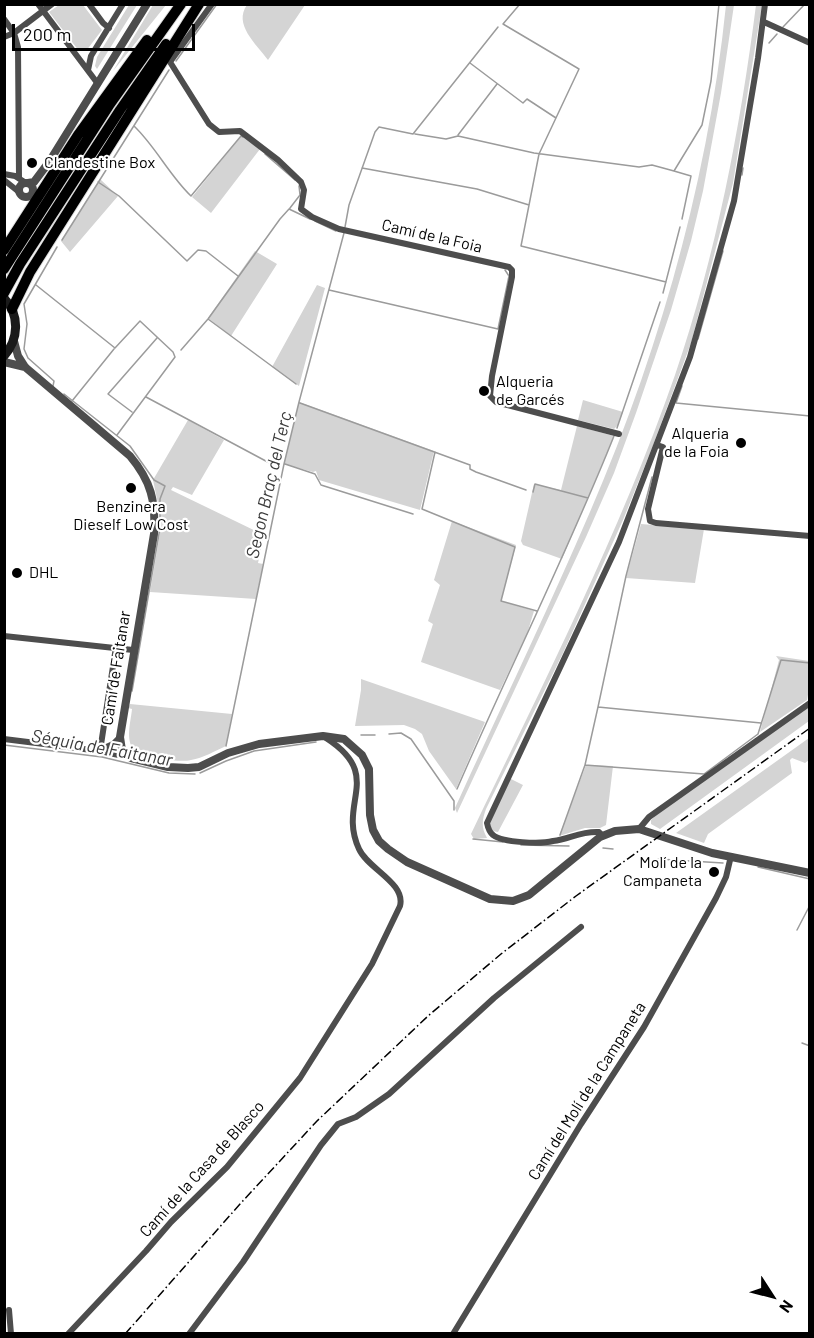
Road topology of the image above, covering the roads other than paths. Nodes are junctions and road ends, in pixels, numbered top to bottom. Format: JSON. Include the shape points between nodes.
{"nodes":[{"id":1,"x":38,"y":4,"type":"edge"},
{"id":2,"x":52,"y":4,"type":"edge"},
{"id":3,"x":89,"y":4,"type":"edge"},
{"id":4,"x":147,"y":4,"type":"edge"},
{"id":5,"x":175,"y":4,"type":"edge"},
{"id":6,"x":181,"y":4,"type":"edge"},
{"id":7,"x":198,"y":4,"type":"edge"},
{"id":8,"x":212,"y":4,"type":"edge"},
{"id":9,"x":765,"y":4,"type":"edge"},
{"id":10,"x":122,"y":5,"type":"edge"},
{"id":11,"x":43,"y":11,"type":"junction"},
{"id":12,"x":4,"y":19,"type":"edge"},
{"id":13,"x":764,"y":22,"type":"junction"},
{"id":14,"x":109,"y":28,"type":"junction"},
{"id":15,"x":14,"y":33,"type":"junction"},
{"id":16,"x":4,"y":37,"type":"edge"},
{"id":17,"x":810,"y":43,"type":"edge"},
{"id":18,"x":77,"y":56,"type":"junction"},
{"id":19,"x":91,"y":56,"type":"junction"},
{"id":20,"x":87,"y":70,"type":"junction"},
{"id":21,"x":98,"y":84,"type":"junction"},
{"id":22,"x":50,"y":162,"type":"junction"},
{"id":23,"x":4,"y":174,"type":"edge"},
{"id":24,"x":4,"y":180,"type":"edge"},
{"id":25,"x":24,"y":181,"type":"junction"},
{"id":26,"x":32,"y":193,"type":"junction"},
{"id":27,"x":20,"y":194,"type":"junction"},
{"id":28,"x":28,"y":212,"type":"junction"},
{"id":29,"x":4,"y":250,"type":"edge"},
{"id":30,"x":4,"y":269,"type":"edge"},
{"id":31,"x":7,"y":300,"type":"edge"},
{"id":32,"x":14,"y":341,"type":"junction"},
{"id":33,"x":4,"y":356,"type":"edge"},
{"id":34,"x":4,"y":362,"type":"edge"},
{"id":35,"x":25,"y":367,"type":"junction"},
{"id":36,"x":619,"y":434,"type":"dead end"},
{"id":37,"x":657,"y":445,"type":"junction"},
{"id":38,"x":810,"y":536,"type":"edge"},
{"id":39,"x":4,"y":636,"type":"edge"},
{"id":40,"x":116,"y":647,"type":"junction"},
{"id":41,"x":133,"y":650,"type":"junction"},
{"id":42,"x":810,"y":703,"type":"edge"},
{"id":43,"x":323,"y":736,"type":"junction"},
{"id":44,"x":120,"y":737,"type":"junction"},
{"id":45,"x":4,"y":739,"type":"edge"},
{"id":46,"x":100,"y":751,"type":"junction"},
{"id":47,"x":131,"y":758,"type":"junction"},
{"id":48,"x":639,"y":829,"type":"junction"},
{"id":49,"x":603,"y":836,"type":"junction"},
{"id":50,"x":731,"y":856,"type":"junction"},
{"id":51,"x":810,"y":873,"type":"edge"},
{"id":52,"x":581,"y":927,"type":"dead end"},
{"id":53,"x":9,"y":1311,"type":"dead end"},
{"id":54,"x":11,"y":1334,"type":"edge"},
{"id":55,"x":68,"y":1334,"type":"edge"},
{"id":56,"x":189,"y":1334,"type":"edge"},
{"id":57,"x":453,"y":1334,"type":"edge"}],
"edges":[{"from":1,"to":11,"type":"street"},
{"from":2,"to":11,"type":"street"},
{"from":3,"to":14,"type":"street"},
{"from":4,"to":21,"type":"street"},
{"from":5,"to":28,"type":"highway","via":[[130,61]]},
{"from":6,"to":30,"type":"highway","via":[[110,104]]},
{"from":7,"to":31,"type":"highway","via":[[30,272]]},
{"from":7,"to":31,"type":"highway","via":[[152,63],[20,264]]},
{"from":8,"to":36,"type":"street","name":"Camí de la Foia","via":[[170,62],[209,124],[219,132],[240,131],[278,160],[301,182],[301,209],[312,217],[339,229],[509,267],[512,277],[490,396],[496,402]]},
{"from":9,"to":13,"type":"street"},
{"from":10,"to":14,"type":"street"},
{"from":11,"to":15,"type":"street"},
{"from":11,"to":18,"type":"street"},
{"from":12,"to":15,"type":"street"},
{"from":13,"to":17,"type":"street"},
{"from":13,"to":37,"type":"street","via":[[734,201],[690,357]]},
{"from":14,"to":19,"type":"street"},
{"from":15,"to":16,"type":"street"},
{"from":15,"to":25,"type":"street"},
{"from":18,"to":19,"type":"street"},
{"from":18,"to":20,"type":"street"},
{"from":19,"to":20,"type":"street"},
{"from":20,"to":21,"type":"street"},
{"from":21,"to":22,"type":"street"},
{"from":22,"to":25,"type":"street","via":[[34,182]]},
{"from":22,"to":26,"type":"street"},
{"from":23,"to":25,"type":"street"},
{"from":24,"to":27,"type":"street"},
{"from":25,"to":26,"type":"street","via":[[32,187]]},
{"from":25,"to":27,"type":"street"},
{"from":26,"to":27,"type":"street"},
{"from":27,"to":28,"type":"street"},
{"from":28,"to":29,"type":"highway"},
{"from":31,"to":32,"type":"main road","via":[[16,327]]},
{"from":32,"to":33,"type":"main road"},
{"from":32,"to":35,"type":"street","name":"Camí de Faitanar"},
{"from":34,"to":35,"type":"street","name":"Camí de Faitanar"},
{"from":35,"to":41,"type":"street","name":"Camí de Faitanar","via":[[129,456],[150,487],[154,534]]},
{"from":37,"to":38,"type":"street","via":[[663,447],[648,509],[650,521]]},
{"from":37,"to":49,"type":"street","via":[[619,542],[487,823],[493,835],[523,841],[554,841],[586,832]]},
{"from":39,"to":40,"type":"street"},
{"from":40,"to":41,"type":"street"},
{"from":40,"to":46,"type":"street","name":"Camí de Faitanar"},
{"from":41,"to":44,"type":"street","name":"Camí de Faitanar"},
{"from":42,"to":48,"type":"street","via":[[649,817]]},
{"from":43,"to":47,"type":"street","via":[[259,744],[188,768]]},
{"from":43,"to":49,"type":"street","via":[[344,739],[362,755],[369,769],[373,830],[388,849],[407,862],[490,899],[513,901],[529,895]]},
{"from":43,"to":55,"type":"street","name":"Camí de la Casa de Blasco","via":[[356,769],[354,836],[362,855],[397,888],[400,906],[372,964],[300,1078],[227,1167]]},
{"from":44,"to":46,"type":"street"},
{"from":44,"to":47,"type":"street","name":"Camí de Faitanar","via":[[122,750]]},
{"from":45,"to":46,"type":"street"},
{"from":46,"to":47,"type":"street"},
{"from":48,"to":49,"type":"street"},
{"from":48,"to":50,"type":"street"},
{"from":50,"to":51,"type":"street"},
{"from":50,"to":57,"type":"street","name":"Camí del Molí de la Campaneta","via":[[716,898],[644,1028]]},
{"from":52,"to":56,"type":"street","via":[[494,998],[389,1094],[356,1118],[339,1124]]},
{"from":53,"to":54,"type":"street"}]}
